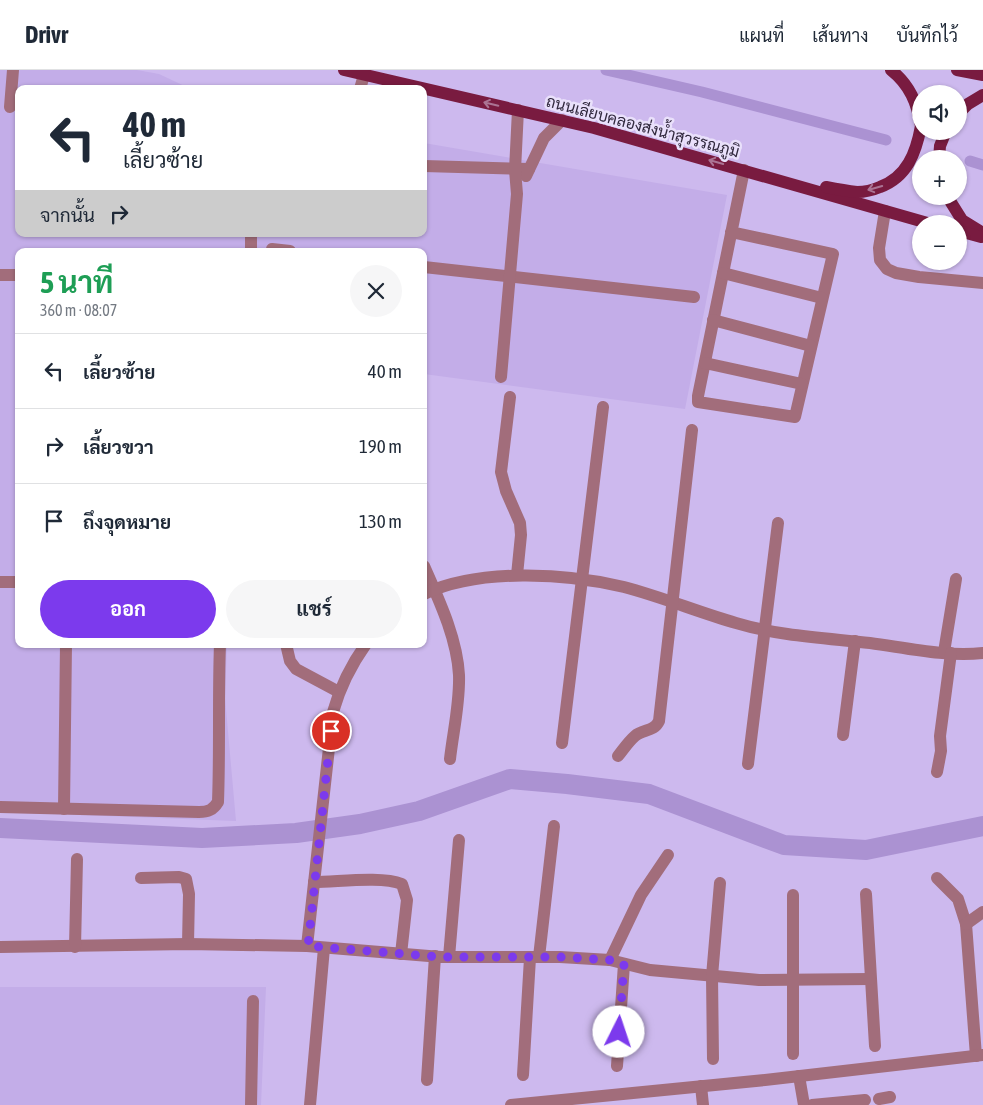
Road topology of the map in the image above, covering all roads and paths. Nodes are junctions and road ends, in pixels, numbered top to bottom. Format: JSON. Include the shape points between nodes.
{"nodes":[{"id":1,"x":13,"y":70,"type":"edge"},
{"id":2,"x":344,"y":70,"type":"edge"},
{"id":3,"x":892,"y":70,"type":"edge"},
{"id":4,"x":957,"y":70,"type":"edge"},
{"id":5,"x":364,"y":75,"type":"junction"},
{"id":6,"x":983,"y":75,"type":"edge"},
{"id":7,"x":361,"y":85,"type":"edge"},
{"id":8,"x":408,"y":85,"type":"edge"},
{"id":9,"x":427,"y":89,"type":"edge"},
{"id":10,"x":912,"y":94,"type":"edge"},
{"id":11,"x":983,"y":95,"type":"edge"},
{"id":12,"x":967,"y":105,"type":"edge"},
{"id":13,"x":10,"y":107,"type":"edge"},
{"id":14,"x":518,"y":110,"type":"junction"},
{"id":15,"x":562,"y":120,"type":"junction"},
{"id":16,"x":917,"y":140,"type":"edge"},
{"id":17,"x":427,"y":166,"type":"edge"},
{"id":18,"x":529,"y":169,"type":"junction"},
{"id":19,"x":515,"y":170,"type":"junction"},
{"id":20,"x":744,"y":170,"type":"junction"},
{"id":21,"x":766,"y":176,"type":"junction"},
{"id":22,"x":517,"y":194,"type":"junction"},
{"id":23,"x":953,"y":205,"type":"edge"},
{"id":24,"x":885,"y":211,"type":"junction"},
{"id":25,"x":912,"y":218,"type":"edge"},
{"id":26,"x":967,"y":231,"type":"edge"},
{"id":27,"x":981,"y":231,"type":"edge"},
{"id":28,"x":731,"y":232,"type":"junction"},
{"id":29,"x":427,"y":267,"type":"edge"},
{"id":30,"x":723,"y":273,"type":"junction"},
{"id":31,"x":0,"y":275,"type":"edge"},
{"id":32,"x":15,"y":275,"type":"edge"},
{"id":33,"x":508,"y":277,"type":"junction"},
{"id":34,"x":983,"y":283,"type":"edge"},
{"id":35,"x":694,"y":297,"type":"dead end"},
{"id":36,"x":822,"y":298,"type":"junction"},
{"id":37,"x":713,"y":320,"type":"junction"},
{"id":38,"x":811,"y":346,"type":"junction"},
{"id":39,"x":705,"y":363,"type":"junction"},
{"id":40,"x":501,"y":377,"type":"dead end"},
{"id":41,"x":802,"y":384,"type":"junction"},
{"id":42,"x":510,"y":396,"type":"dead end"},
{"id":43,"x":603,"y":407,"type":"dead end"},
{"id":44,"x":692,"y":430,"type":"dead end"},
{"id":45,"x":778,"y":523,"type":"dead end"},
{"id":46,"x":517,"y":575,"type":"junction"},
{"id":47,"x":956,"y":579,"type":"dead end"},
{"id":48,"x":582,"y":580,"type":"junction"},
{"id":49,"x":0,"y":582,"type":"edge"},
{"id":50,"x":15,"y":582,"type":"edge"},
{"id":51,"x":429,"y":591,"type":"edge"},
{"id":52,"x":672,"y":602,"type":"junction"},
{"id":53,"x":766,"y":630,"type":"junction"},
{"id":54,"x":855,"y":641,"type":"junction"},
{"id":55,"x":66,"y":648,"type":"edge"},
{"id":56,"x":220,"y":648,"type":"edge"},
{"id":57,"x":287,"y":648,"type":"edge"},
{"id":58,"x":364,"y":648,"type":"edge"},
{"id":59,"x":948,"y":653,"type":"junction"},
{"id":60,"x":983,"y":653,"type":"edge"},
{"id":61,"x":339,"y":692,"type":"junction"},
{"id":62,"x":843,"y":735,"type":"dead end"},
{"id":63,"x":562,"y":743,"type":"dead end"},
{"id":64,"x":618,"y":756,"type":"dead end"},
{"id":65,"x":450,"y":759,"type":"dead end"},
{"id":66,"x":748,"y":764,"type":"dead end"},
{"id":67,"x":937,"y":772,"type":"dead end"},
{"id":68,"x":0,"y":806,"type":"edge"},
{"id":69,"x":64,"y":809,"type":"junction"},
{"id":70,"x":554,"y":826,"type":"dead end"},
{"id":71,"x":459,"y":840,"type":"dead end"},
{"id":72,"x":668,"y":855,"type":"dead end"},
{"id":73,"x":77,"y":859,"type":"dead end"},
{"id":74,"x":141,"y":878,"type":"dead end"},
{"id":75,"x":937,"y":878,"type":"dead end"},
{"id":76,"x":314,"y":882,"type":"junction"},
{"id":77,"x":720,"y":883,"type":"dead end"},
{"id":78,"x":866,"y":894,"type":"dead end"},
{"id":79,"x":794,"y":895,"type":"dead end"},
{"id":80,"x":983,"y":912,"type":"edge"},
{"id":81,"x":966,"y":924,"type":"junction"},
{"id":82,"x":188,"y":944,"type":"junction"},
{"id":83,"x":308,"y":946,"type":"junction"},
{"id":84,"x":0,"y":947,"type":"edge"},
{"id":85,"x":75,"y":947,"type":"junction"},
{"id":86,"x":324,"y":948,"type":"junction"},
{"id":87,"x":401,"y":954,"type":"junction"},
{"id":88,"x":435,"y":956,"type":"junction"},
{"id":89,"x":449,"y":957,"type":"junction"},
{"id":90,"x":534,"y":958,"type":"junction"},
{"id":91,"x":610,"y":960,"type":"junction"},
{"id":92,"x":624,"y":964,"type":"junction"},
{"id":93,"x":712,"y":976,"type":"junction"},
{"id":94,"x":870,"y":979,"type":"junction"},
{"id":95,"x":794,"y":980,"type":"junction"},
{"id":96,"x":253,"y":1001,"type":"dead end"},
{"id":97,"x":875,"y":1046,"type":"dead end"},
{"id":98,"x":793,"y":1054,"type":"dead end"},
{"id":99,"x":980,"y":1055,"type":"edge"},
{"id":100,"x":713,"y":1059,"type":"dead end"},
{"id":101,"x":617,"y":1066,"type":"dead end"},
{"id":102,"x":523,"y":1075,"type":"dead end"},
{"id":103,"x":799,"y":1076,"type":"junction"},
{"id":104,"x":427,"y":1080,"type":"dead end"},
{"id":105,"x":701,"y":1086,"type":"junction"},
{"id":106,"x":865,"y":1100,"type":"dead end"},
{"id":107,"x":310,"y":1104,"type":"edge"},
{"id":108,"x":251,"y":1105,"type":"edge"},
{"id":109,"x":511,"y":1105,"type":"edge"},
{"id":110,"x":703,"y":1105,"type":"edge"},
{"id":111,"x":804,"y":1105,"type":"edge"},
{"id":112,"x":812,"y":1105,"type":"edge"}],
"edges":[{"from":1,"to":13,"type":"street"},
{"from":2,"to":5,"type":"main road","name":"ถนนเลียบคลองส่งน้ำสุวรรณภูมิ"},
{"from":3,"to":10,"type":"main road"},
{"from":4,"to":6,"type":"main road"},
{"from":5,"to":7,"type":"street"},
{"from":8,"to":5,"type":"main road","name":"ถนนเลียบคลองส่งน้ำสุวรรณภูมิ","one_way":true},
{"from":14,"to":9,"type":"main road","name":"ถนนเลียบคลองส่งน้ำสุวรรณภูมิ","one_way":true},
{"from":11,"to":12,"type":"main road"},
{"from":14,"to":15,"type":"main road","name":"ถนนเลียบคลองส่งน้ำสุวรรณภูมิ"},
{"from":14,"to":19,"type":"street"},
{"from":15,"to":18,"type":"street","via":[[544,138]]},
{"from":20,"to":15,"type":"main road","name":"ถนนเลียบคลองส่งน้ำสุวรรณภูมิ","one_way":true},
{"from":16,"to":21,"type":"main road","one_way":true,"via":[[912,159],[903,173],[874,190],[859,192]]},
{"from":17,"to":19,"type":"street"},
{"from":18,"to":19,"type":"street"},
{"from":18,"to":22,"type":"street"},
{"from":19,"to":22,"type":"street"},
{"from":20,"to":21,"type":"main road","name":"ถนนเลียบคลองส่งน้ำสุวรรณภูมิ"},
{"from":20,"to":28,"type":"street"},
{"from":21,"to":24,"type":"main road","name":"ถนนเลียบคลองส่งน้ำสุวรรณภูมิ"},
{"from":22,"to":33,"type":"street"},
{"from":23,"to":27,"type":"main road","via":[[962,220]]},
{"from":24,"to":25,"type":"main road","name":"ถนนเลียบคลองส่งน้ำสุวรรณภูมิ"},
{"from":24,"to":34,"type":"street","via":[[880,260],[887,269],[911,276]]},
{"from":26,"to":27,"type":"main road"},
{"from":28,"to":30,"type":"street"},
{"from":28,"to":36,"type":"street","via":[[833,254]]},
{"from":29,"to":33,"type":"street"},
{"from":30,"to":36,"type":"street"},
{"from":30,"to":37,"type":"street"},
{"from":31,"to":32,"type":"street"},
{"from":33,"to":35,"type":"street"},
{"from":33,"to":40,"type":"street"},
{"from":36,"to":38,"type":"street"},
{"from":37,"to":38,"type":"street"},
{"from":37,"to":39,"type":"street"},
{"from":38,"to":41,"type":"street"},
{"from":39,"to":41,"type":"street"},
{"from":39,"to":41,"type":"street","via":[[698,402],[795,416]]},
{"from":42,"to":46,"type":"street","via":[[501,472],[520,523]]},
{"from":43,"to":48,"type":"street"},
{"from":44,"to":52,"type":"street"},
{"from":45,"to":53,"type":"street"},
{"from":46,"to":48,"type":"street"},
{"from":46,"to":51,"type":"street","via":[[483,577]]},
{"from":47,"to":59,"type":"street"},
{"from":48,"to":52,"type":"street","via":[[622,587]]},
{"from":48,"to":63,"type":"street"},
{"from":49,"to":50,"type":"street"},
{"from":51,"to":65,"type":"street","via":[[456,654],[459,676]]},
{"from":52,"to":53,"type":"street"},
{"from":52,"to":64,"type":"street","via":[[659,721],[652,729],[636,735]]},
{"from":53,"to":54,"type":"street"},
{"from":53,"to":66,"type":"street"},
{"from":54,"to":59,"type":"street"},
{"from":54,"to":62,"type":"street"},
{"from":55,"to":69,"type":"street"},
{"from":56,"to":69,"type":"street","via":[[218,802],[214,809],[199,812]]},
{"from":57,"to":61,"type":"street","via":[[296,669]]},
{"from":58,"to":61,"type":"street"},
{"from":59,"to":60,"type":"street"},
{"from":59,"to":67,"type":"street"},
{"from":61,"to":76,"type":"street","via":[[333,712]]},
{"from":68,"to":69,"type":"street"},
{"from":70,"to":90,"type":"street"},
{"from":71,"to":89,"type":"street"},
{"from":72,"to":91,"type":"street","via":[[641,895]]},
{"from":73,"to":85,"type":"street"},
{"from":74,"to":82,"type":"street","via":[[186,879],[189,894]]},
{"from":75,"to":81,"type":"street","via":[[958,898]]},
{"from":76,"to":83,"type":"street"},
{"from":76,"to":87,"type":"street","via":[[376,880],[402,884],[406,900]]},
{"from":77,"to":93,"type":"street"},
{"from":78,"to":94,"type":"street"},
{"from":79,"to":95,"type":"street"},
{"from":80,"to":81,"type":"street"},
{"from":81,"to":99,"type":"street"},
{"from":82,"to":83,"type":"street"},
{"from":82,"to":85,"type":"street"},
{"from":83,"to":86,"type":"street"},
{"from":84,"to":85,"type":"street"},
{"from":86,"to":87,"type":"street"},
{"from":86,"to":107,"type":"street"},
{"from":87,"to":88,"type":"street"},
{"from":88,"to":89,"type":"street"},
{"from":88,"to":104,"type":"street"},
{"from":89,"to":90,"type":"street"},
{"from":90,"to":91,"type":"street"},
{"from":90,"to":102,"type":"street"},
{"from":91,"to":92,"type":"street"},
{"from":92,"to":93,"type":"street"},
{"from":92,"to":101,"type":"street"},
{"from":93,"to":95,"type":"street"},
{"from":93,"to":100,"type":"street"},
{"from":94,"to":95,"type":"street"},
{"from":94,"to":97,"type":"street"},
{"from":95,"to":98,"type":"street"},
{"from":96,"to":108,"type":"street"},
{"from":99,"to":103,"type":"street"},
{"from":103,"to":105,"type":"street"},
{"from":103,"to":111,"type":"street"},
{"from":105,"to":109,"type":"street"},
{"from":105,"to":110,"type":"street"},
{"from":106,"to":112,"type":"street"}]}
